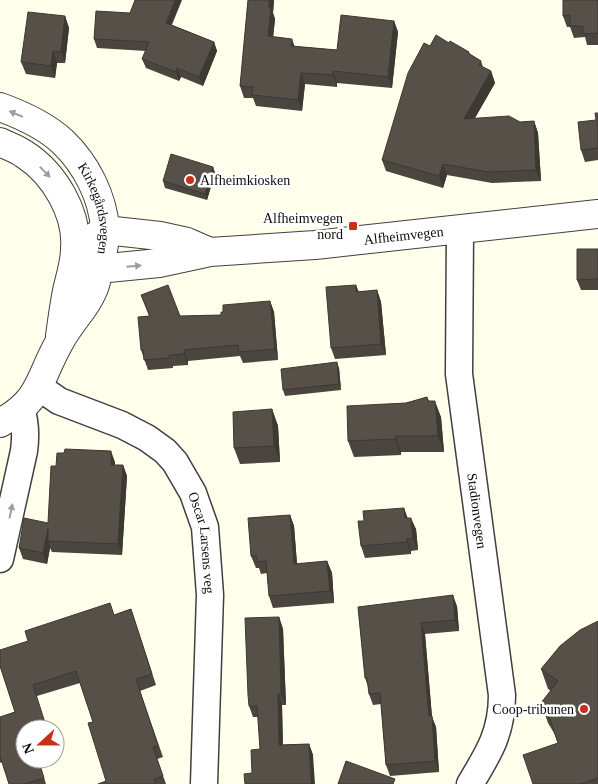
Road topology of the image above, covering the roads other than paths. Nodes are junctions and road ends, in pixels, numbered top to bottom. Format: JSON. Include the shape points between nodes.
{"nodes":[{"id":1,"x":0,"y":108,"type":"edge"},
{"id":2,"x":0,"y":142,"type":"edge"},
{"id":3,"x":598,"y":214,"type":"edge"},
{"id":4,"x":105,"y":230,"type":"junction"},
{"id":5,"x":460,"y":230,"type":"junction"},
{"id":6,"x":75,"y":249,"type":"junction"},
{"id":7,"x":210,"y":252,"type":"junction"},
{"id":8,"x":98,"y":269,"type":"junction"},
{"id":9,"x":59,"y":343,"type":"junction"},
{"id":10,"x":39,"y":387,"type":"junction"},
{"id":11,"x":11,"y":416,"type":"edge"},
{"id":12,"x":0,"y":559,"type":"edge"},
{"id":13,"x":204,"y":784,"type":"edge"},
{"id":14,"x":470,"y":784,"type":"edge"}],
"edges":[{"from":4,"to":1,"type":"street","name":"Kirkegårdsvegen","one_way":true,"via":[[98,198],[74,155],[52,134],[30,120]]},
{"from":2,"to":6,"type":"street","name":"Kirkegårdsvegen","one_way":true,"via":[[24,154],[51,179],[68,210]]},
{"from":3,"to":5,"type":"street","name":"Alfheimvegen"},
{"from":4,"to":6,"type":"street"},
{"from":4,"to":7,"type":"street","name":"Alfheimvegen","via":[[160,236],[187,242]]},
{"from":4,"to":8,"type":"street","name":"Kirkegårdsvegen"},
{"from":5,"to":7,"type":"street","name":"Alfheimvegen"},
{"from":5,"to":14,"type":"street","name":"Stadionvegen","via":[[459,374],[502,696],[495,740]]},
{"from":6,"to":8,"type":"street"},
{"from":6,"to":9,"type":"street","name":"Kirkegårdsvegen"},
{"from":8,"to":7,"type":"street","name":"Alfheimvegen","one_way":true,"via":[[159,264]]},
{"from":8,"to":9,"type":"street","name":"Kirkegårdsvegen","via":[[94,286],[82,309]]},
{"from":9,"to":10,"type":"street","name":"Kirkegårdsvegen"},
{"from":10,"to":11,"type":"street","name":"Kirkegårdsvegen"},
{"from":10,"to":13,"type":"street","name":"Oscar Larsens veg","via":[[59,401],[147,438],[175,462],[193,493],[205,527],[210,595]]},
{"from":12,"to":11,"type":"street","one_way":true,"via":[[26,434],[24,418]]}]}
